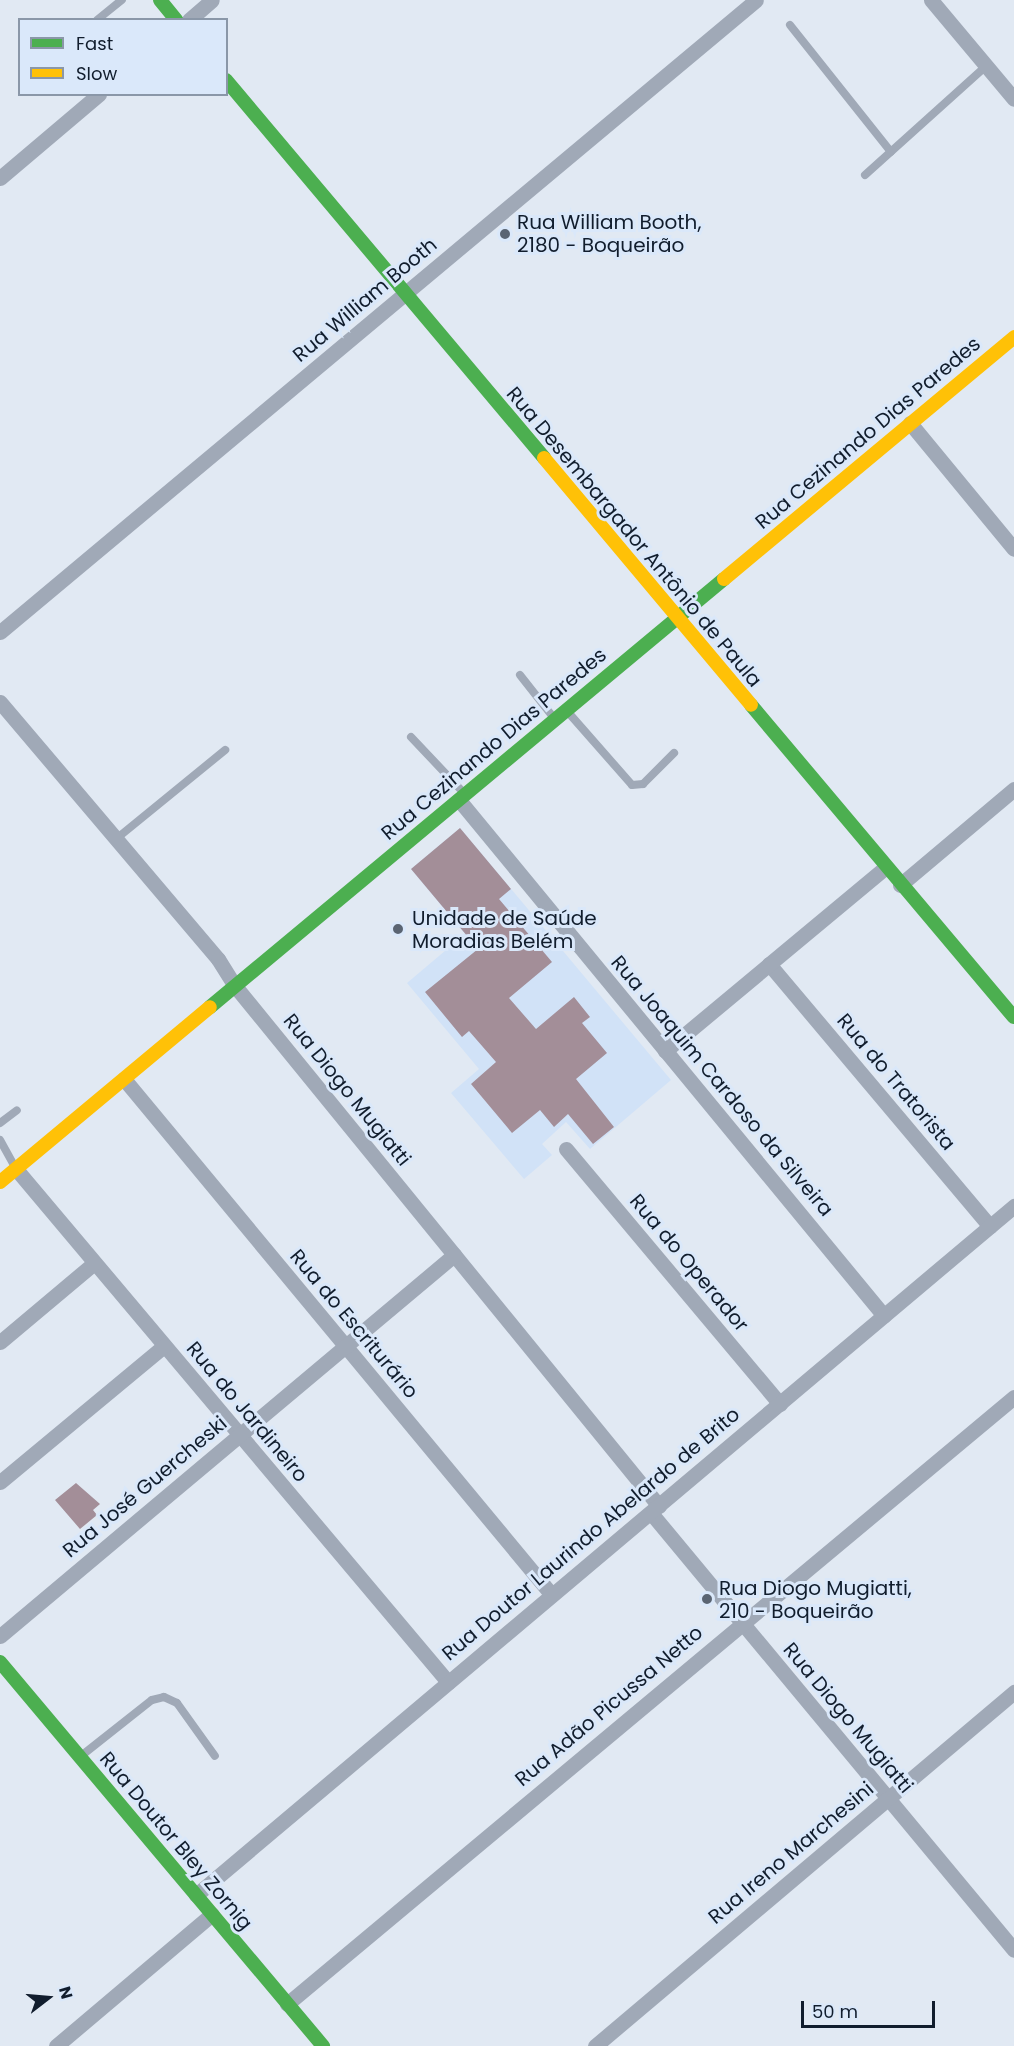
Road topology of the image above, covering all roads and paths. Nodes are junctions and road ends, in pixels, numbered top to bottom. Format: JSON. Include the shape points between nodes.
{"nodes":[{"id":1,"x":122,"y":0,"type":"edge"},
{"id":2,"x":160,"y":0,"type":"edge"},
{"id":3,"x":212,"y":0,"type":"edge"},
{"id":4,"x":756,"y":0,"type":"edge"},
{"id":5,"x":931,"y":0,"type":"edge"},
{"id":6,"x":100,"y":18,"type":"edge"},
{"id":7,"x":174,"y":18,"type":"edge"},
{"id":8,"x":191,"y":18,"type":"edge"},
{"id":9,"x":790,"y":25,"type":"dead end"},
{"id":10,"x":986,"y":66,"type":"junction"},
{"id":11,"x":228,"y":82,"type":"edge"},
{"id":12,"x":97,"y":96,"type":"edge"},
{"id":13,"x":1014,"y":99,"type":"edge"},
{"id":14,"x":891,"y":152,"type":"junction"},
{"id":15,"x":864,"y":175,"type":"dead end"},
{"id":16,"x":0,"y":178,"type":"edge"},
{"id":17,"x":405,"y":293,"type":"junction"},
{"id":18,"x":1014,"y":337,"type":"edge"},
{"id":19,"x":910,"y":423,"type":"junction"},
{"id":20,"x":1014,"y":549,"type":"edge"},
{"id":21,"x":677,"y":618,"type":"junction"},
{"id":22,"x":0,"y":632,"type":"edge"},
{"id":23,"x":520,"y":675,"type":"dead end"},
{"id":24,"x":0,"y":702,"type":"edge"},
{"id":25,"x":566,"y":710,"type":"junction"},
{"id":26,"x":555,"y":719,"type":"junction"},
{"id":27,"x":411,"y":737,"type":"dead end"},
{"id":28,"x":225,"y":750,"type":"dead end"},
{"id":29,"x":674,"y":753,"type":"dead end"},
{"id":30,"x":1014,"y":789,"type":"edge"},
{"id":31,"x":462,"y":797,"type":"junction"},
{"id":32,"x":116,"y":840,"type":"junction"},
{"id":33,"x":885,"y":868,"type":"junction"},
{"id":34,"x":900,"y":885,"type":"junction"},
{"id":35,"x":769,"y":964,"type":"junction"},
{"id":36,"x":235,"y":986,"type":"junction"},
{"id":37,"x":1014,"y":1017,"type":"edge"},
{"id":38,"x":665,"y":1051,"type":"junction"},
{"id":39,"x":124,"y":1079,"type":"junction"},
{"id":40,"x":17,"y":1110,"type":"dead end"},
{"id":41,"x":0,"y":1123,"type":"edge"},
{"id":42,"x":0,"y":1140,"type":"edge"},
{"id":43,"x":566,"y":1149,"type":"dead end"},
{"id":44,"x":16,"y":1169,"type":"junction"},
{"id":45,"x":0,"y":1182,"type":"edge"},
{"id":46,"x":1014,"y":1206,"type":"edge"},
{"id":47,"x":990,"y":1226,"type":"junction"},
{"id":48,"x":454,"y":1254,"type":"junction"},
{"id":49,"x":94,"y":1263,"type":"junction"},
{"id":50,"x":884,"y":1316,"type":"junction"},
{"id":51,"x":0,"y":1342,"type":"edge"},
{"id":52,"x":164,"y":1346,"type":"junction"},
{"id":53,"x":345,"y":1346,"type":"junction"},
{"id":54,"x":1014,"y":1397,"type":"edge"},
{"id":55,"x":780,"y":1404,"type":"junction"},
{"id":56,"x":239,"y":1435,"type":"junction"},
{"id":57,"x":0,"y":1482,"type":"edge"},
{"id":58,"x":655,"y":1509,"type":"junction"},
{"id":59,"x":552,"y":1595,"type":"junction"},
{"id":60,"x":742,"y":1622,"type":"junction"},
{"id":61,"x":0,"y":1636,"type":"edge"},
{"id":62,"x":0,"y":1662,"type":"edge"},
{"id":63,"x":447,"y":1682,"type":"junction"},
{"id":64,"x":1014,"y":1692,"type":"edge"},
{"id":65,"x":215,"y":1756,"type":"dead end"},
{"id":66,"x":80,"y":1757,"type":"junction"},
{"id":67,"x":887,"y":1800,"type":"junction"},
{"id":68,"x":196,"y":1895,"type":"junction"},
{"id":69,"x":212,"y":1914,"type":"junction"},
{"id":70,"x":1014,"y":1950,"type":"edge"},
{"id":71,"x":287,"y":2004,"type":"junction"},
{"id":72,"x":56,"y":2046,"type":"edge"},
{"id":73,"x":323,"y":2046,"type":"edge"},
{"id":74,"x":595,"y":2046,"type":"edge"}],
"edges":[{"from":1,"to":6,"type":"lane"},
{"from":2,"to":7,"type":"street"},
{"from":3,"to":8,"type":"street"},
{"from":4,"to":17,"type":"street","name":"Rua William Booth"},
{"from":5,"to":10,"type":"street"},
{"from":9,"to":14,"type":"lane"},
{"from":10,"to":13,"type":"street"},
{"from":10,"to":14,"type":"lane"},
{"from":11,"to":17,"type":"street","name":"Rua Desembargador Antônio de Paula"},
{"from":12,"to":16,"type":"street"},
{"from":14,"to":15,"type":"lane"},
{"from":17,"to":21,"type":"street","name":"Rua Desembargador Antônio de Paula"},
{"from":17,"to":22,"type":"street","name":"Rua William Booth"},
{"from":18,"to":19,"type":"street","name":"Rua Cezinando Dias Paredes"},
{"from":19,"to":20,"type":"street"},
{"from":19,"to":21,"type":"street","name":"Rua Cezinando Dias Paredes"},
{"from":21,"to":25,"type":"street","name":"Rua Cezinando Dias Paredes"},
{"from":21,"to":33,"type":"street","name":"Rua Desembargador Antônio de Paula"},
{"from":23,"to":26,"type":"lane"},
{"from":24,"to":32,"type":"street","name":"Rua Diogo Mugiatti"},
{"from":25,"to":26,"type":"street","name":"Rua Cezinando Dias Paredes"},
{"from":25,"to":29,"type":"lane","via":[[632,785],[643,784]]},
{"from":26,"to":31,"type":"street","name":"Rua Cezinando Dias Paredes"},
{"from":27,"to":31,"type":"lane"},
{"from":28,"to":32,"type":"lane"},
{"from":30,"to":34,"type":"street"},
{"from":31,"to":36,"type":"street","name":"Rua Cezinando Dias Paredes"},
{"from":31,"to":38,"type":"street","name":"Rua Joaquim Cardoso da Silveira"},
{"from":32,"to":36,"type":"street","name":"Rua Diogo Mugiatti","via":[[218,959]]},
{"from":33,"to":34,"type":"street","name":"Rua Desembargador Antônio de Paula"},
{"from":33,"to":35,"type":"street"},
{"from":34,"to":37,"type":"street","name":"Rua Desembargador Antônio de Paula"},
{"from":35,"to":38,"type":"street"},
{"from":35,"to":47,"type":"street","name":"Rua do Tratorista"},
{"from":36,"to":39,"type":"street","name":"Rua Cezinando Dias Paredes"},
{"from":36,"to":48,"type":"street","name":"Rua Diogo Mugiatti"},
{"from":38,"to":50,"type":"street","name":"Rua Joaquim Cardoso da Silveira"},
{"from":39,"to":44,"type":"street","name":"Rua Cezinando Dias Paredes"},
{"from":39,"to":53,"type":"street","name":"Rua do Escriturário"},
{"from":40,"to":41,"type":"lane"},
{"from":42,"to":44,"type":"lane"},
{"from":43,"to":55,"type":"street","name":"Rua do Operador"},
{"from":44,"to":45,"type":"street","name":"Rua Cezinando Dias Paredes"},
{"from":44,"to":49,"type":"street","name":"Rua do Jardineiro"},
{"from":46,"to":47,"type":"street","name":"Rua Doutor Laurindo Abelardo de Brito"},
{"from":47,"to":50,"type":"street","name":"Rua Doutor Laurindo Abelardo de Brito"},
{"from":48,"to":53,"type":"street","name":"Rua José Guercheski"},
{"from":48,"to":58,"type":"street","name":"Rua Diogo Mugiatti"},
{"from":49,"to":51,"type":"street"},
{"from":49,"to":52,"type":"street","name":"Rua do Jardineiro"},
{"from":50,"to":55,"type":"street","name":"Rua Doutor Laurindo Abelardo de Brito"},
{"from":52,"to":56,"type":"street","name":"Rua do Jardineiro"},
{"from":52,"to":57,"type":"street"},
{"from":53,"to":56,"type":"street","name":"Rua José Guercheski"},
{"from":53,"to":59,"type":"street","name":"Rua do Escriturário"},
{"from":54,"to":60,"type":"street","name":"Rua Adão Picussa Netto"},
{"from":55,"to":58,"type":"street","name":"Rua Doutor Laurindo Abelardo de Brito"},
{"from":56,"to":61,"type":"street","name":"Rua José Guercheski"},
{"from":56,"to":63,"type":"street","name":"Rua do Jardineiro"},
{"from":58,"to":59,"type":"street","name":"Rua Doutor Laurindo Abelardo de Brito"},
{"from":58,"to":60,"type":"street","name":"Rua Diogo Mugiatti"},
{"from":59,"to":63,"type":"street","name":"Rua Doutor Laurindo Abelardo de Brito"},
{"from":60,"to":67,"type":"street","name":"Rua Diogo Mugiatti"},
{"from":60,"to":71,"type":"street","name":"Rua Adão Picussa Netto"},
{"from":62,"to":66,"type":"street","name":"Rua Doutor Bley Zornig"},
{"from":63,"to":68,"type":"street","name":"Rua Doutor Laurindo Abelardo de Brito"},
{"from":64,"to":67,"type":"street","name":"Rua Ireno Marchesini"},
{"from":65,"to":66,"type":"lane","via":[[177,1703],[164,1697],[152,1700]]},
{"from":66,"to":68,"type":"street","name":"Rua Doutor Bley Zornig"},
{"from":67,"to":70,"type":"street","name":"Rua Diogo Mugiatti"},
{"from":67,"to":74,"type":"street","name":"Rua Ireno Marchesini"},
{"from":68,"to":69,"type":"street","name":"Rua Doutor Bley Zornig"},
{"from":69,"to":71,"type":"street","name":"Rua Doutor Bley Zornig"},
{"from":69,"to":72,"type":"street"},
{"from":71,"to":73,"type":"street","name":"Rua Doutor Bley Zornig"}]}
